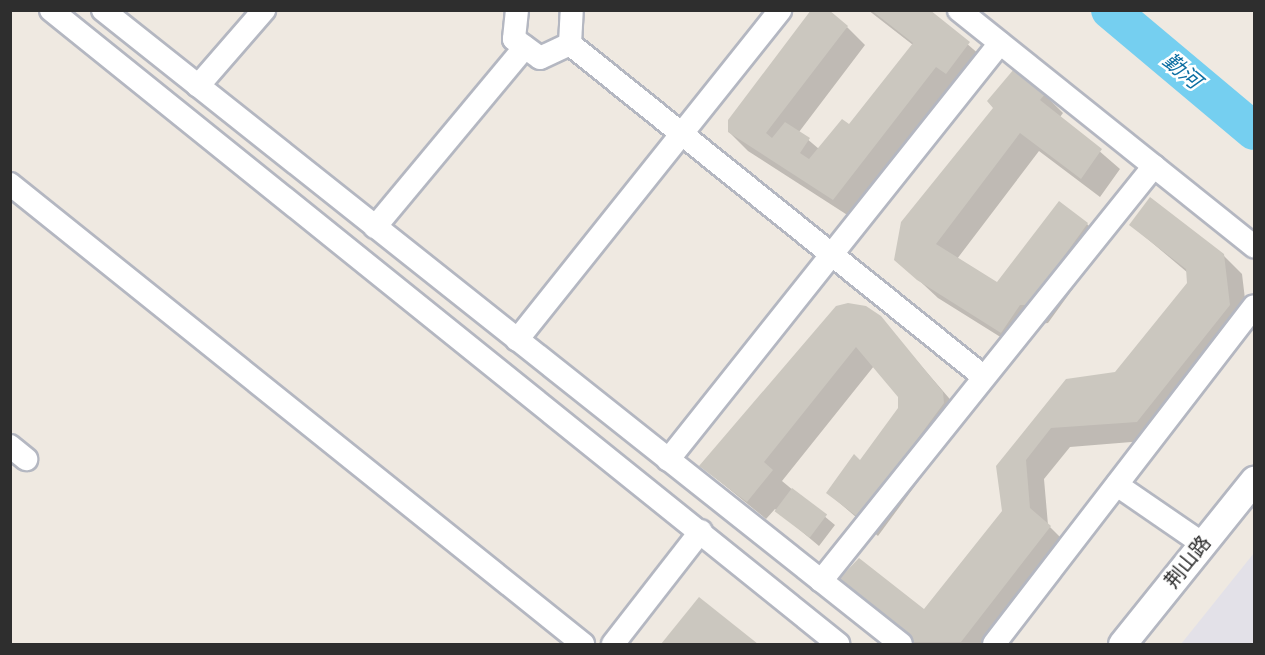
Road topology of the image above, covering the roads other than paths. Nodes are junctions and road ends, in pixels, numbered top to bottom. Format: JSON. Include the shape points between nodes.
{"nodes":[{"id":1,"x":51,"y":10,"type":"edge"},
{"id":2,"x":103,"y":10,"type":"edge"},
{"id":3,"x":264,"y":10,"type":"edge"},
{"id":4,"x":517,"y":10,"type":"edge"},
{"id":5,"x":572,"y":10,"type":"edge"},
{"id":6,"x":780,"y":10,"type":"edge"},
{"id":7,"x":959,"y":10,"type":"edge"},
{"id":8,"x":1000,"y":43,"type":"junction"},
{"id":9,"x":570,"y":44,"type":"junction"},
{"id":10,"x":525,"y":47,"type":"junction"},
{"id":11,"x":198,"y":86,"type":"junction"},
{"id":12,"x":683,"y":132,"type":"junction"},
{"id":13,"x":1154,"y":166,"type":"junction"},
{"id":14,"x":10,"y":184,"type":"edge"},
{"id":15,"x":375,"y":227,"type":"junction"},
{"id":16,"x":1254,"y":246,"type":"edge"},
{"id":17,"x":830,"y":256,"type":"junction"},
{"id":18,"x":1254,"y":306,"type":"edge"},
{"id":19,"x":517,"y":340,"type":"junction"},
{"id":20,"x":984,"y":378,"type":"junction"},
{"id":21,"x":668,"y":460,"type":"junction"},
{"id":22,"x":1254,"y":480,"type":"edge"},
{"id":23,"x":1117,"y":485,"type":"junction"},
{"id":24,"x":701,"y":531,"type":"junction"},
{"id":25,"x":1203,"y":544,"type":"junction"},
{"id":26,"x":821,"y":581,"type":"junction"},
{"id":27,"x":583,"y":645,"type":"edge"},
{"id":28,"x":613,"y":645,"type":"edge"},
{"id":29,"x":838,"y":645,"type":"edge"},
{"id":30,"x":901,"y":645,"type":"edge"},
{"id":31,"x":994,"y":645,"type":"edge"},
{"id":32,"x":1122,"y":645,"type":"edge"}],
"edges":[{"from":1,"to":24,"type":"street"},
{"from":2,"to":11,"type":"street"},
{"from":3,"to":11,"type":"street"},
{"from":4,"to":10,"type":"street","via":[[514,39]]},
{"from":5,"to":9,"type":"street"},
{"from":6,"to":12,"type":"street"},
{"from":7,"to":8,"type":"street"},
{"from":8,"to":13,"type":"street"},
{"from":8,"to":17,"type":"street"},
{"from":9,"to":10,"type":"street","via":[[540,58]]},
{"from":9,"to":12,"type":"street"},
{"from":10,"to":15,"type":"street"},
{"from":11,"to":15,"type":"street"},
{"from":12,"to":17,"type":"street"},
{"from":12,"to":19,"type":"street"},
{"from":13,"to":16,"type":"street"},
{"from":13,"to":20,"type":"street"},
{"from":14,"to":27,"type":"street"},
{"from":15,"to":19,"type":"street"},
{"from":17,"to":20,"type":"street"},
{"from":17,"to":21,"type":"street"},
{"from":18,"to":23,"type":"street"},
{"from":19,"to":21,"type":"street"},
{"from":20,"to":26,"type":"street"},
{"from":21,"to":26,"type":"street"},
{"from":22,"to":25,"type":"street","name":"荆山路"},
{"from":23,"to":25,"type":"street"},
{"from":23,"to":31,"type":"street"},
{"from":24,"to":28,"type":"street"},
{"from":24,"to":29,"type":"street"},
{"from":25,"to":32,"type":"street","name":"荆山路"},
{"from":26,"to":30,"type":"street"}]}
